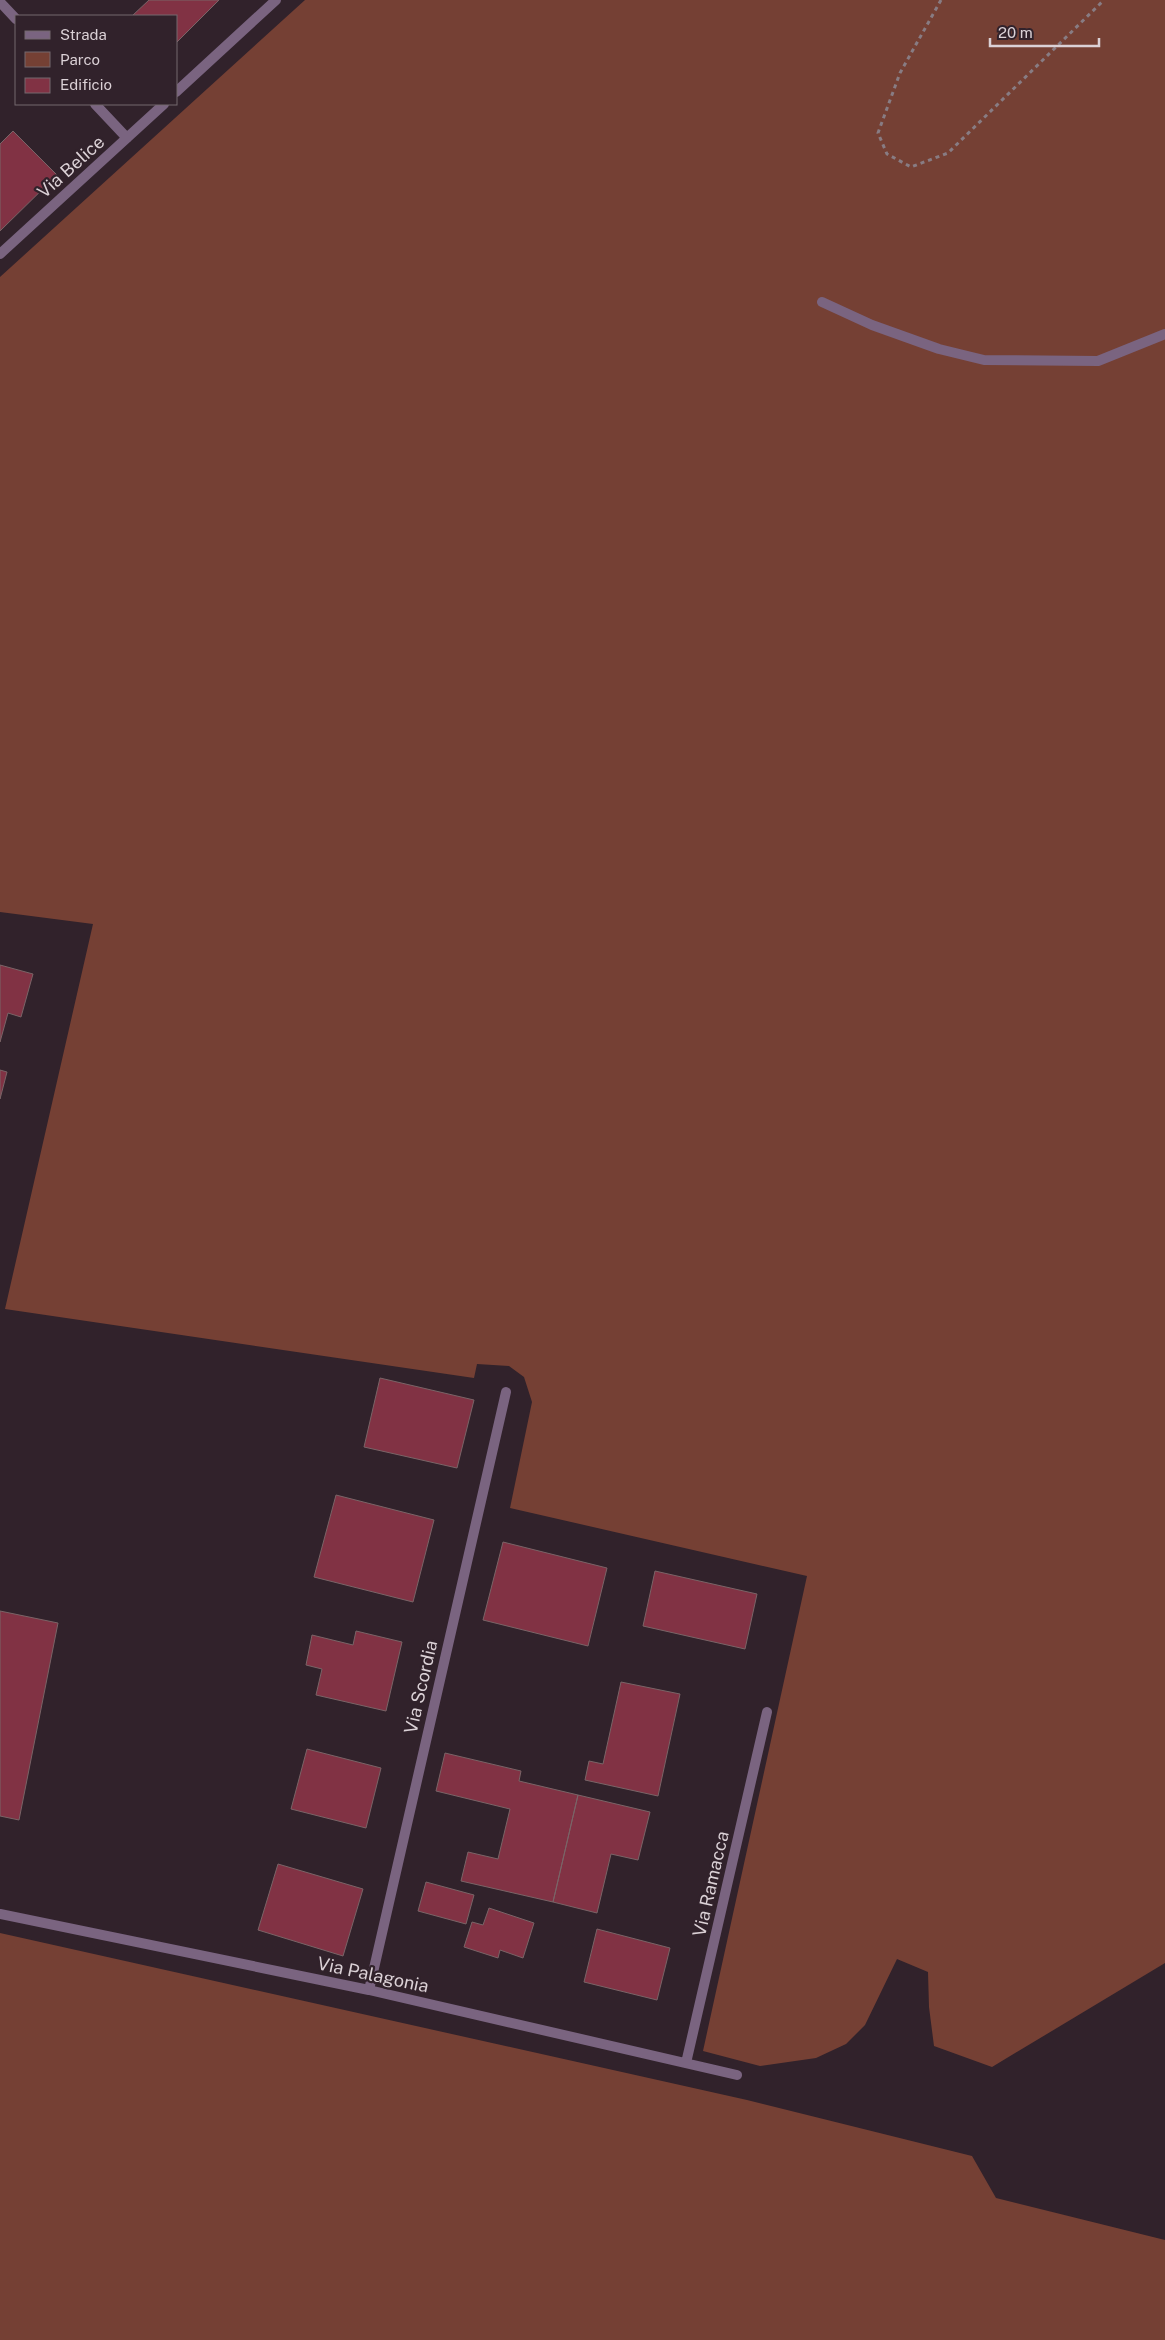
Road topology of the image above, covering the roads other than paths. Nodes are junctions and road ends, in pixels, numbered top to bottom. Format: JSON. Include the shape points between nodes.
{"nodes":[{"id":1,"x":276,"y":0,"type":"edge"},
{"id":2,"x":0,"y":2,"type":"edge"},
{"id":3,"x":15,"y":18,"type":"edge"},
{"id":4,"x":178,"y":90,"type":"edge"},
{"id":5,"x":96,"y":105,"type":"edge"},
{"id":6,"x":163,"y":105,"type":"edge"},
{"id":7,"x":127,"y":138,"type":"junction"},
{"id":8,"x":0,"y":254,"type":"edge"},
{"id":9,"x":822,"y":302,"type":"dead end"},
{"id":10,"x":1165,"y":334,"type":"edge"},
{"id":11,"x":506,"y":1392,"type":"dead end"},
{"id":12,"x":767,"y":1712,"type":"dead end"},
{"id":13,"x":0,"y":1914,"type":"edge"},
{"id":14,"x":369,"y":1990,"type":"junction"},
{"id":15,"x":686,"y":2063,"type":"junction"},
{"id":16,"x":737,"y":2075,"type":"dead end"}],
"edges":[{"from":1,"to":4,"type":"street"},
{"from":2,"to":3,"type":"street"},
{"from":5,"to":7,"type":"street"},
{"from":6,"to":7,"type":"street","name":"Via Belice"},
{"from":7,"to":8,"type":"street","name":"Via Belice"},
{"from":9,"to":10,"type":"street","via":[[872,325],[939,349],[984,360],[1098,361]]},
{"from":11,"to":14,"type":"street","name":"Via Scordia"},
{"from":12,"to":15,"type":"street","name":"Via Ramacca"},
{"from":13,"to":14,"type":"street","name":"Via Palagonia"},
{"from":14,"to":15,"type":"street","name":"Via Palagonia"},
{"from":15,"to":16,"type":"street","name":"Via Palagonia"}]}
